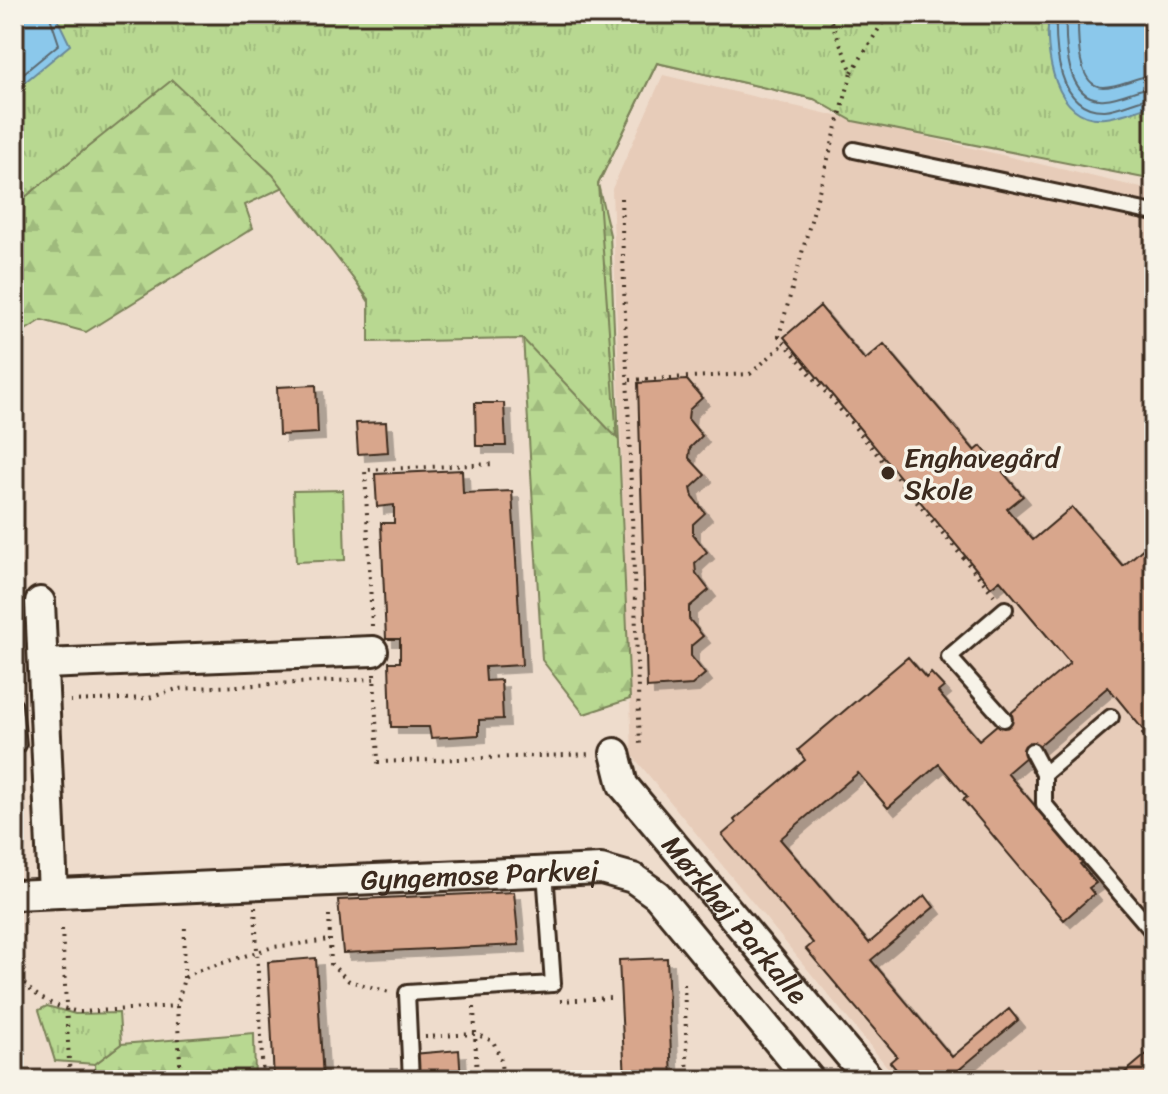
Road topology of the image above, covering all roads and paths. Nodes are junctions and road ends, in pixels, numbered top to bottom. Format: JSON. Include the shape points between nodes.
{"nodes":[{"id":1,"x":828,"y":14,"type":"edge"},
{"id":2,"x":888,"y":14,"type":"edge"},
{"id":3,"x":852,"y":72,"type":"junction"},
{"id":4,"x":854,"y":150,"type":"dead end"},
{"id":5,"x":621,"y":198,"type":"dead end"},
{"id":6,"x":1154,"y":213,"type":"edge"},
{"id":7,"x":784,"y":344,"type":"junction"},
{"id":8,"x":629,"y":380,"type":"junction"},
{"id":9,"x":494,"y":464,"type":"dead end"},
{"id":10,"x":40,"y":602,"type":"dead end"},
{"id":11,"x":1005,"y":609,"type":"joint"},
{"id":12,"x":44,"y":664,"type":"junction"},
{"id":13,"x":373,"y":665,"type":"junction"},
{"id":14,"x":46,"y":702,"type":"junction"},
{"id":15,"x":14,"y":706,"type":"edge"},
{"id":16,"x":1111,"y":717,"type":"dead end"},
{"id":17,"x":1004,"y":719,"type":"dead end"},
{"id":18,"x":47,"y":743,"type":"junction"},
{"id":19,"x":16,"y":745,"type":"edge"},
{"id":20,"x":1032,"y":751,"type":"dead end"},
{"id":21,"x":615,"y":753,"type":"joint"},
{"id":22,"x":1044,"y":774,"type":"junction"},
{"id":23,"x":623,"y":785,"type":"junction"},
{"id":24,"x":545,"y":871,"type":"junction"},
{"id":25,"x":53,"y":893,"type":"junction"},
{"id":26,"x":14,"y":895,"type":"edge"},
{"id":27,"x":329,"y":915,"type":"dead end"},
{"id":28,"x":255,"y":919,"type":"dead end"},
{"id":29,"x":185,"y":922,"type":"dead end"},
{"id":30,"x":62,"y":929,"type":"dead end"},
{"id":31,"x":1154,"y":933,"type":"edge"},
{"id":32,"x":329,"y":940,"type":"junction"},
{"id":33,"x":257,"y":955,"type":"junction"},
{"id":34,"x":14,"y":971,"type":"edge"},
{"id":35,"x":184,"y":978,"type":"junction"},
{"id":36,"x":553,"y":984,"type":"junction"},
{"id":37,"x":684,"y":984,"type":"dead end"},
{"id":38,"x":473,"y":989,"type":"junction"},
{"id":39,"x":407,"y":993,"type":"junction"},
{"id":40,"x":610,"y":998,"type":"dead end"},
{"id":41,"x":177,"y":1006,"type":"junction"},
{"id":42,"x":66,"y":1010,"type":"junction"},
{"id":43,"x":475,"y":1034,"type":"junction"},
{"id":44,"x":409,"y":1038,"type":"junction"},
{"id":45,"x":70,"y":1080,"type":"edge"},
{"id":46,"x":181,"y":1080,"type":"edge"},
{"id":47,"x":263,"y":1080,"type":"edge"},
{"id":48,"x":411,"y":1080,"type":"edge"},
{"id":49,"x":477,"y":1080,"type":"edge"},
{"id":50,"x":502,"y":1080,"type":"edge"},
{"id":51,"x":688,"y":1080,"type":"edge"},
{"id":52,"x":810,"y":1080,"type":"edge"},
{"id":53,"x":870,"y":1080,"type":"edge"}],
"edges":[{"from":1,"to":3,"type":"path"},
{"from":2,"to":3,"type":"path"},
{"from":3,"to":7,"type":"path","via":[[779,336]]},
{"from":4,"to":6,"type":"lane"},
{"from":5,"to":8,"type":"path"},
{"from":7,"to":8,"type":"path","via":[[750,374]]},
{"from":7,"to":11,"type":"path"},
{"from":8,"to":23,"type":"path","via":[[640,756]]},
{"from":9,"to":13,"type":"path","via":[[365,470]]},
{"from":10,"to":12,"type":"street"},
{"from":11,"to":17,"type":"lane","via":[[949,657]]},
{"from":12,"to":13,"type":"street"},
{"from":12,"to":14,"type":"street"},
{"from":13,"to":14,"type":"path","via":[[177,689],[149,698]]},
{"from":13,"to":21,"type":"path","via":[[378,762]]},
{"from":14,"to":18,"type":"street"},
{"from":15,"to":19,"type":"lane"},
{"from":16,"to":22,"type":"lane"},
{"from":18,"to":19,"type":"lane"},
{"from":18,"to":25,"type":"street"},
{"from":20,"to":22,"type":"lane"},
{"from":21,"to":23,"type":"street","name":"Mørkhøj Parkalle"},
{"from":22,"to":31,"type":"lane","via":[[1044,804]]},
{"from":23,"to":53,"type":"street","name":"Mørkhøj Parkalle"},
{"from":24,"to":25,"type":"street","name":"Gyngemose Parkvej"},
{"from":24,"to":36,"type":"lane"},
{"from":24,"to":52,"type":"street","name":"Gyngemose Parkvej","via":[[601,869],[633,878],[657,895]]},
{"from":25,"to":26,"type":"street","name":"Gyngemose Parkvej"},
{"from":27,"to":32,"type":"path"},
{"from":28,"to":33,"type":"path"},
{"from":29,"to":35,"type":"path"},
{"from":30,"to":42,"type":"path"},
{"from":32,"to":33,"type":"path","via":[[298,941]]},
{"from":32,"to":39,"type":"path","via":[[331,964],[349,981]]},
{"from":33,"to":35,"type":"path"},
{"from":33,"to":47,"type":"path"},
{"from":34,"to":42,"type":"path","via":[[39,998]]},
{"from":35,"to":41,"type":"path"},
{"from":36,"to":38,"type":"lane"},
{"from":36,"to":40,"type":"path","via":[[554,1001]]},
{"from":37,"to":51,"type":"path"},
{"from":38,"to":39,"type":"lane"},
{"from":38,"to":43,"type":"path"},
{"from":39,"to":44,"type":"lane"},
{"from":41,"to":42,"type":"path"},
{"from":41,"to":46,"type":"path"},
{"from":42,"to":45,"type":"path"},
{"from":43,"to":44,"type":"path"},
{"from":43,"to":49,"type":"path"},
{"from":43,"to":50,"type":"path","via":[[493,1041]]},
{"from":44,"to":48,"type":"lane"}]}
